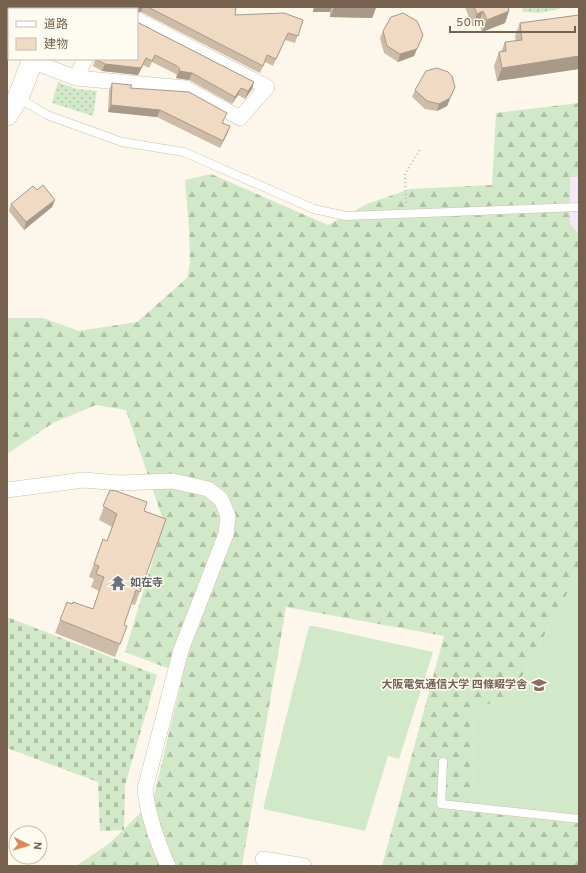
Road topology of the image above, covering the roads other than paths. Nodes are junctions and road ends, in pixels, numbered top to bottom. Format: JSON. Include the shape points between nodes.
{"nodes":[{"id":1,"x":138,"y":21,"type":"edge"},
{"id":2,"x":32,"y":60,"type":"edge"},
{"id":3,"x":85,"y":60,"type":"edge"},
{"id":4,"x":76,"y":78,"type":"junction"},
{"id":5,"x":13,"y":107,"type":"edge"},
{"id":6,"x":579,"y":206,"type":"edge"},
{"id":7,"x":7,"y":490,"type":"edge"},
{"id":8,"x":443,"y":762,"type":"dead end"},
{"id":9,"x":579,"y":819,"type":"edge"},
{"id":10,"x":263,"y":859,"type":"dead end"},
{"id":11,"x":168,"y":866,"type":"edge"},
{"id":12,"x":304,"y":866,"type":"edge"}],
"edges":[{"from":1,"to":4,"type":"street","via":[[267,87],[240,118],[185,88]]},
{"from":2,"to":4,"type":"street"},
{"from":2,"to":5,"type":"street"},
{"from":3,"to":4,"type":"street"},
{"from":5,"to":6,"type":"lane","via":[[47,115],[122,142],[184,152],[314,209],[346,216]]},
{"from":7,"to":11,"type":"street","via":[[84,480],[119,483],[173,481],[208,489],[221,499],[228,516],[226,534],[181,650],[145,789],[147,810]]},
{"from":8,"to":9,"type":"lane","via":[[441,804]]},
{"from":10,"to":12,"type":"street"}]}
